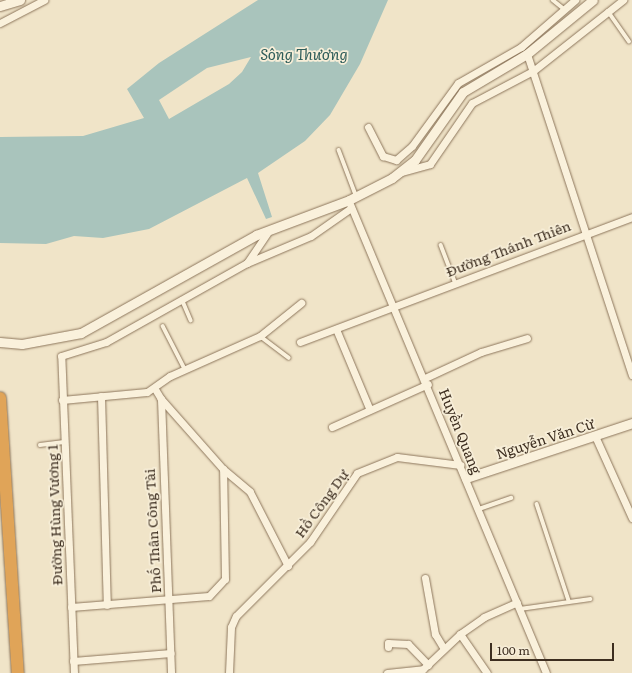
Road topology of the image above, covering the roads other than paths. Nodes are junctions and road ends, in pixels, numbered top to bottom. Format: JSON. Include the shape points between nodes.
{"nodes":[{"id":1,"x":20,"y":0,"type":"edge"},
{"id":2,"x":44,"y":0,"type":"edge"},
{"id":3,"x":553,"y":0,"type":"edge"},
{"id":4,"x":575,"y":0,"type":"edge"},
{"id":5,"x":623,"y":0,"type":"edge"},
{"id":6,"x":588,"y":1,"type":"edge"},
{"id":7,"x":4,"y":4,"type":"edge"},
{"id":8,"x":564,"y":10,"type":"junction"},
{"id":9,"x":607,"y":10,"type":"junction"},
{"id":10,"x":0,"y":22,"type":"edge"},
{"id":11,"x":629,"y":41,"type":"dead end"},
{"id":12,"x":528,"y":54,"type":"junction"},
{"id":13,"x":533,"y":71,"type":"junction"},
{"id":14,"x":368,"y":127,"type":"dead end"},
{"id":15,"x":339,"y":150,"type":"dead end"},
{"id":16,"x":401,"y":172,"type":"junction"},
{"id":17,"x":352,"y":201,"type":"junction"},
{"id":18,"x":632,"y":217,"type":"edge"},
{"id":19,"x":269,"y":230,"type":"junction"},
{"id":20,"x":586,"y":232,"type":"junction"},
{"id":21,"x":441,"y":245,"type":"dead end"},
{"id":22,"x":247,"y":263,"type":"junction"},
{"id":23,"x":455,"y":281,"type":"junction"},
{"id":24,"x":182,"y":299,"type":"junction"},
{"id":25,"x":301,"y":303,"type":"dead end"},
{"id":26,"x":395,"y":306,"type":"junction"},
{"id":27,"x":191,"y":320,"type":"dead end"},
{"id":28,"x":163,"y":326,"type":"dead end"},
{"id":29,"x":336,"y":329,"type":"junction"},
{"id":30,"x":260,"y":336,"type":"junction"},
{"id":31,"x":527,"y":338,"type":"dead end"},
{"id":32,"x":0,"y":342,"type":"edge"},
{"id":33,"x":300,"y":342,"type":"dead end"},
{"id":34,"x":289,"y":358,"type":"dead end"},
{"id":35,"x":185,"y":369,"type":"junction"},
{"id":36,"x":632,"y":375,"type":"edge"},
{"id":37,"x":426,"y":381,"type":"junction"},
{"id":38,"x":156,"y":389,"type":"junction"},
{"id":39,"x":101,"y":396,"type":"junction"},
{"id":40,"x":0,"y":398,"type":"edge"},
{"id":41,"x":161,"y":399,"type":"junction"},
{"id":42,"x":62,"y":400,"type":"junction"},
{"id":43,"x":369,"y":408,"type":"junction"},
{"id":44,"x":632,"y":423,"type":"edge"},
{"id":45,"x":332,"y":427,"type":"dead end"},
{"id":46,"x":595,"y":436,"type":"junction"},
{"id":47,"x":64,"y":442,"type":"junction"},
{"id":48,"x":40,"y":445,"type":"dead end"},
{"id":49,"x":461,"y":465,"type":"junction"},
{"id":50,"x":223,"y":469,"type":"junction"},
{"id":51,"x":466,"y":478,"type":"junction"},
{"id":52,"x":511,"y":498,"type":"dead end"},
{"id":53,"x":537,"y":504,"type":"dead end"},
{"id":54,"x":479,"y":509,"type":"junction"},
{"id":55,"x":632,"y":518,"type":"edge"},
{"id":56,"x":288,"y":566,"type":"junction"},
{"id":57,"x":425,"y":578,"type":"dead end"},
{"id":58,"x":590,"y":599,"type":"dead end"},
{"id":59,"x":168,"y":601,"type":"junction"},
{"id":60,"x":569,"y":601,"type":"junction"},
{"id":61,"x":107,"y":605,"type":"junction"},
{"id":62,"x":518,"y":606,"type":"junction"},
{"id":63,"x":71,"y":607,"type":"junction"},
{"id":64,"x":460,"y":634,"type":"junction"},
{"id":65,"x":388,"y":647,"type":"dead end"},
{"id":66,"x":444,"y":649,"type":"junction"},
{"id":67,"x":171,"y":653,"type":"junction"},
{"id":68,"x":73,"y":661,"type":"junction"},
{"id":69,"x":426,"y":669,"type":"edge"},
{"id":70,"x":18,"y":673,"type":"edge"},
{"id":71,"x":74,"y":673,"type":"edge"},
{"id":72,"x":171,"y":673,"type":"edge"},
{"id":73,"x":228,"y":673,"type":"edge"},
{"id":74,"x":387,"y":673,"type":"edge"},
{"id":75,"x":487,"y":673,"type":"edge"},
{"id":76,"x":546,"y":673,"type":"edge"}],
"edges":[{"from":1,"to":7,"type":"street"},
{"from":2,"to":10,"type":"street"},
{"from":3,"to":8,"type":"lane"},
{"from":4,"to":8,"type":"street"},
{"from":5,"to":9,"type":"street"},
{"from":6,"to":12,"type":"street"},
{"from":8,"to":14,"type":"street","via":[[521,47],[455,85],[412,146],[396,160],[383,156]]},
{"from":9,"to":11,"type":"lane"},
{"from":9,"to":13,"type":"street"},
{"from":12,"to":13,"type":"street"},
{"from":12,"to":16,"type":"street","via":[[463,92],[415,160]]},
{"from":13,"to":16,"type":"street","via":[[472,103],[435,159],[422,168]]},
{"from":13,"to":20,"type":"street"},
{"from":15,"to":17,"type":"lane"},
{"from":16,"to":17,"type":"street"},
{"from":17,"to":19,"type":"street"},
{"from":17,"to":22,"type":"street","via":[[311,236]]},
{"from":17,"to":26,"type":"street","name":"Huyền Quang"},
{"from":18,"to":20,"type":"street","name":"Đường Thánh Thiên"},
{"from":19,"to":22,"type":"street"},
{"from":19,"to":32,"type":"street","via":[[81,333],[22,344]]},
{"from":20,"to":23,"type":"street","name":"Đường Thánh Thiên"},
{"from":20,"to":36,"type":"street"},
{"from":21,"to":23,"type":"lane"},
{"from":22,"to":24,"type":"street"},
{"from":23,"to":26,"type":"street","name":"Đường Thánh Thiên"},
{"from":24,"to":27,"type":"lane"},
{"from":24,"to":42,"type":"street","name":"Đường Hùng Vương 1","via":[[106,342],[60,356]]},
{"from":25,"to":30,"type":"street"},
{"from":26,"to":29,"type":"street","name":"Đường Thánh Thiên"},
{"from":26,"to":37,"type":"street","name":"Huyền Quang"},
{"from":28,"to":35,"type":"lane"},
{"from":29,"to":33,"type":"street","name":"Đường Thánh Thiên"},
{"from":29,"to":43,"type":"street"},
{"from":30,"to":34,"type":"lane"},
{"from":30,"to":35,"type":"street"},
{"from":31,"to":37,"type":"street","via":[[481,352]]},
{"from":35,"to":38,"type":"street","via":[[170,376]]},
{"from":37,"to":43,"type":"street"},
{"from":37,"to":49,"type":"street","name":"Huyền Quang"},
{"from":38,"to":39,"type":"street"},
{"from":38,"to":41,"type":"street","name":"Phố Thân Công Tài"},
{"from":39,"to":42,"type":"street"},
{"from":39,"to":61,"type":"street"},
{"from":40,"to":70,"type":"highway"},
{"from":41,"to":50,"type":"street"},
{"from":41,"to":59,"type":"street","name":"Phố Thân Công Tài"},
{"from":42,"to":47,"type":"street","name":"Đường Hùng Vương 1"},
{"from":43,"to":45,"type":"street"},
{"from":44,"to":46,"type":"street","name":"Nguyễn Văn Cừ"},
{"from":46,"to":51,"type":"street","name":"Nguyễn Văn Cừ"},
{"from":46,"to":55,"type":"street"},
{"from":47,"to":48,"type":"lane"},
{"from":47,"to":63,"type":"street","name":"Đường Hùng Vương 1"},
{"from":49,"to":51,"type":"street","name":"Huyền Quang"},
{"from":49,"to":56,"type":"street","name":"Hồ Công Dự","via":[[397,458],[377,462],[357,473],[321,527]]},
{"from":50,"to":56,"type":"street","via":[[250,492]]},
{"from":50,"to":59,"type":"street","via":[[225,579],[209,596]]},
{"from":51,"to":54,"type":"street","name":"Huyền Quang"},
{"from":52,"to":54,"type":"lane"},
{"from":53,"to":60,"type":"lane"},
{"from":54,"to":62,"type":"street","name":"Huyền Quang"},
{"from":56,"to":73,"type":"street","name":"Hồ Công Dự","via":[[236,616],[231,628]]},
{"from":57,"to":66,"type":"street","via":[[435,634]]},
{"from":58,"to":60,"type":"lane"},
{"from":59,"to":61,"type":"street"},
{"from":59,"to":67,"type":"street","name":"Phố Thân Công Tài"},
{"from":60,"to":62,"type":"lane"},
{"from":61,"to":63,"type":"street"},
{"from":62,"to":64,"type":"street","via":[[484,617]]},
{"from":62,"to":76,"type":"street","name":"Huyền Quang"},
{"from":63,"to":68,"type":"street","name":"Đường Hùng Vương 1"},
{"from":64,"to":66,"type":"street"},
{"from":64,"to":75,"type":"street"},
{"from":65,"to":69,"type":"street","via":[[388,643],[408,644]]},
{"from":66,"to":69,"type":"street"},
{"from":67,"to":68,"type":"street"},
{"from":67,"to":72,"type":"street","name":"Phố Thân Công Tài"},
{"from":68,"to":71,"type":"street","name":"Đường Hùng Vương 1"},
{"from":69,"to":74,"type":"street"}]}
